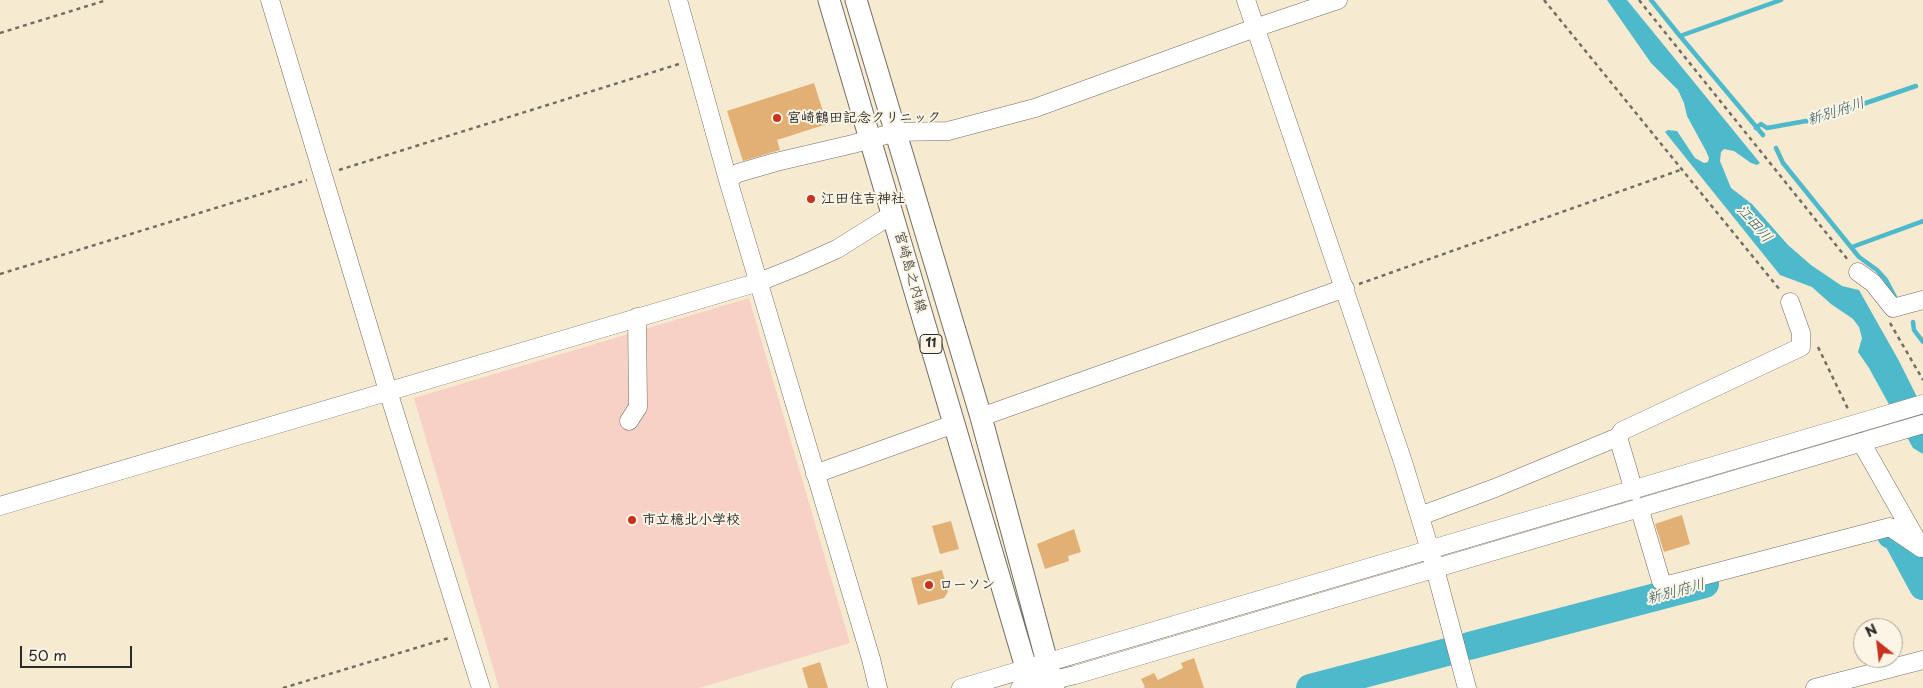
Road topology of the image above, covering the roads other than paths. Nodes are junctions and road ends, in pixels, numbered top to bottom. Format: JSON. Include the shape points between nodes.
{"nodes":[{"id":1,"x":270,"y":0,"type":"edge"},
{"id":2,"x":678,"y":0,"type":"edge"},
{"id":3,"x":829,"y":0,"type":"edge"},
{"id":4,"x":856,"y":0,"type":"edge"},
{"id":5,"x":1246,"y":0,"type":"edge"},
{"id":6,"x":1338,"y":0,"type":"edge"},
{"id":7,"x":1255,"y":28,"type":"junction"},
{"id":8,"x":896,"y":132,"type":"junction"},
{"id":9,"x":870,"y":138,"type":"junction"},
{"id":10,"x":728,"y":180,"type":"junction"},
{"id":11,"x":893,"y":214,"type":"junction"},
{"id":12,"x":1858,"y":272,"type":"road end"},
{"id":13,"x":759,"y":282,"type":"junction"},
{"id":14,"x":1345,"y":288,"type":"junction"},
{"id":15,"x":1923,"y":300,"type":"edge"},
{"id":16,"x":1790,"y":302,"type":"dead end"},
{"id":17,"x":637,"y":318,"type":"junction"},
{"id":18,"x":388,"y":391,"type":"junction"},
{"id":19,"x":1923,"y":404,"type":"edge"},
{"id":20,"x":981,"y":417,"type":"junction"},
{"id":21,"x":629,"y":421,"type":"dead end"},
{"id":22,"x":954,"y":424,"type":"junction"},
{"id":23,"x":1923,"y":424,"type":"edge"},
{"id":24,"x":1618,"y":437,"type":"junction"},
{"id":25,"x":1869,"y":440,"type":"junction"},
{"id":26,"x":815,"y":474,"type":"junction"},
{"id":27,"x":1637,"y":499,"type":"junction"},
{"id":28,"x":0,"y":506,"type":"edge"},
{"id":29,"x":1420,"y":516,"type":"junction"},
{"id":30,"x":1922,"y":550,"type":"edge"},
{"id":31,"x":1432,"y":559,"type":"junction"},
{"id":32,"x":1923,"y":660,"type":"edge"},
{"id":33,"x":1051,"y":677,"type":"edge"},
{"id":34,"x":1027,"y":683,"type":"edge"},
{"id":35,"x":481,"y":688,"type":"edge"},
{"id":36,"x":878,"y":688,"type":"edge"},
{"id":37,"x":961,"y":688,"type":"edge"},
{"id":38,"x":1467,"y":688,"type":"edge"},
{"id":39,"x":1815,"y":688,"type":"edge"}],
"edges":[{"from":1,"to":18,"type":"street"},
{"from":2,"to":10,"type":"street"},
{"from":3,"to":9,"type":"main road","name":"宮崎島之内線","number":"11"},
{"from":4,"to":8,"type":"main road","name":"宮崎島之内線","number":"11"},
{"from":5,"to":7,"type":"street"},
{"from":6,"to":7,"type":"street"},
{"from":7,"to":8,"type":"street","via":[[1035,108],[948,131]]},
{"from":7,"to":14,"type":"street"},
{"from":8,"to":9,"type":"street"},
{"from":8,"to":20,"type":"main road","name":"宮崎島之内線","number":"11"},
{"from":9,"to":10,"type":"street","via":[[738,173]]},
{"from":9,"to":11,"type":"main road","name":"宮崎島之内線","number":"11"},
{"from":10,"to":13,"type":"street"},
{"from":11,"to":13,"type":"street","via":[[837,249]]},
{"from":11,"to":22,"type":"main road","name":"宮崎島之内線","number":"11"},
{"from":12,"to":15,"type":"street","via":[[1894,308]]},
{"from":13,"to":17,"type":"street"},
{"from":13,"to":26,"type":"street"},
{"from":14,"to":20,"type":"street"},
{"from":14,"to":29,"type":"street"},
{"from":16,"to":24,"type":"street","via":[[1801,333],[1801,347],[1622,431]]},
{"from":17,"to":18,"type":"street"},
{"from":17,"to":21,"type":"street","via":[[631,370],[638,407]]},
{"from":18,"to":28,"type":"street"},
{"from":18,"to":35,"type":"street"},
{"from":19,"to":27,"type":"street"},
{"from":20,"to":33,"type":"main road","name":"宮崎島之内線","number":"11"},
{"from":22,"to":26,"type":"street"},
{"from":22,"to":34,"type":"main road","name":"宮崎島之内線","number":"11"},
{"from":23,"to":25,"type":"street"},
{"from":24,"to":27,"type":"street"},
{"from":24,"to":29,"type":"street"},
{"from":25,"to":27,"type":"street"},
{"from":25,"to":30,"type":"street"},
{"from":26,"to":36,"type":"street"},
{"from":27,"to":30,"type":"street","via":[[1661,581],[1668,585],[1890,527]]},
{"from":27,"to":31,"type":"street"},
{"from":29,"to":31,"type":"street"},
{"from":31,"to":33,"type":"street"},
{"from":31,"to":38,"type":"street"},
{"from":32,"to":39,"type":"street"},
{"from":33,"to":34,"type":"street"},
{"from":34,"to":37,"type":"street"}]}
